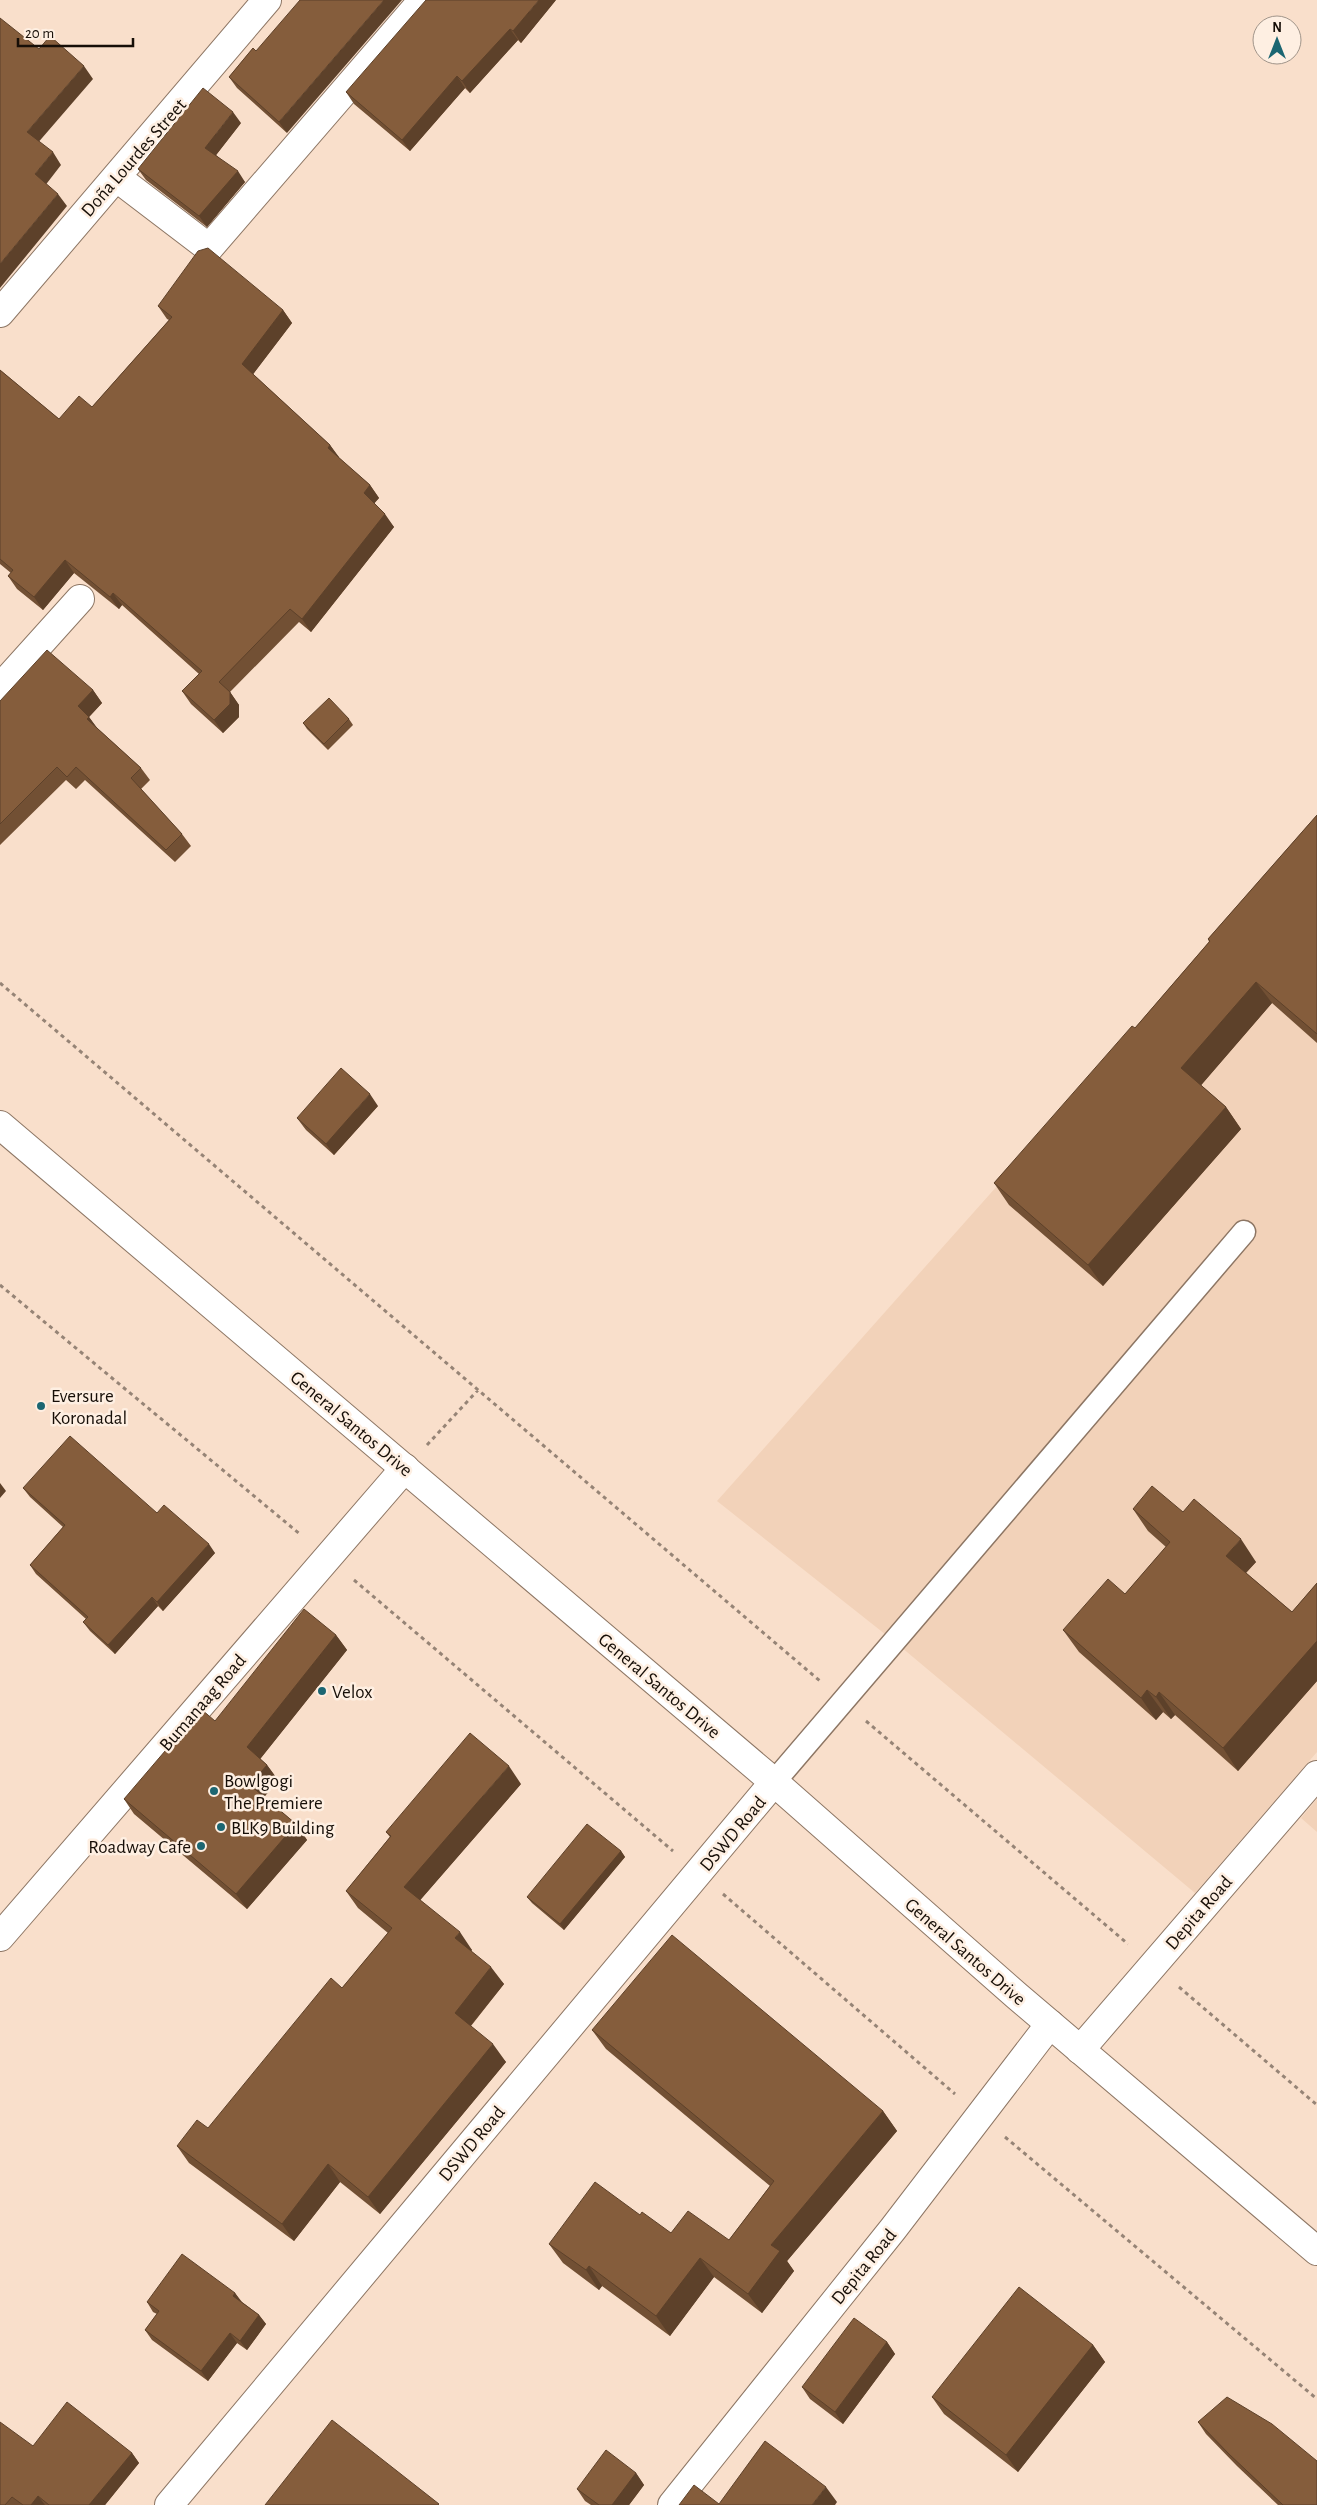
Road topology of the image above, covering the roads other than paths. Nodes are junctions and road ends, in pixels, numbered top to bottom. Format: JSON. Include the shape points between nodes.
{"nodes":[{"id":1,"x":267,"y":0,"type":"edge"},
{"id":2,"x":423,"y":0,"type":"edge"},
{"id":3,"x":116,"y":177,"type":"junction"},
{"id":4,"x":0,"y":313,"type":"edge"},
{"id":5,"x":80,"y":599,"type":"dead end"},
{"id":6,"x":0,"y":688,"type":"edge"},
{"id":7,"x":0,"y":1125,"type":"edge"},
{"id":8,"x":1244,"y":1232,"type":"dead end"},
{"id":9,"x":404,"y":1468,"type":"junction"},
{"id":10,"x":1317,"y":1775,"type":"edge"},
{"id":11,"x":774,"y":1782,"type":"junction"},
{"id":12,"x":0,"y":1937,"type":"edge"},
{"id":13,"x":1050,"y":2024,"type":"junction"},
{"id":14,"x":1080,"y":2050,"type":"junction"},
{"id":15,"x":1317,"y":2251,"type":"edge"},
{"id":16,"x":169,"y":2505,"type":"edge"},
{"id":17,"x":672,"y":2505,"type":"edge"}],
"edges":[{"from":1,"to":3,"type":"main road","name":"Doña Lourdes Street"},
{"from":2,"to":3,"type":"main road","via":[[209,248]]},
{"from":3,"to":4,"type":"main road","name":"Doña Lourdes Street"},
{"from":5,"to":6,"type":"main road"},
{"from":7,"to":9,"type":"main road","name":"General Santos Drive"},
{"from":8,"to":11,"type":"lane"},
{"from":9,"to":11,"type":"main road","name":"General Santos Drive"},
{"from":9,"to":12,"type":"main road","name":"Bumanaag Road"},
{"from":10,"to":14,"type":"main road","name":"Depita Road"},
{"from":11,"to":13,"type":"main road","name":"General Santos Drive"},
{"from":11,"to":16,"type":"main road","name":"DSWD Road"},
{"from":13,"to":14,"type":"main road","name":"General Santos Drive"},
{"from":13,"to":17,"type":"main road","name":"Depita Road","via":[[893,2229]]},
{"from":14,"to":15,"type":"main road","name":"General Santos Drive"}]}
